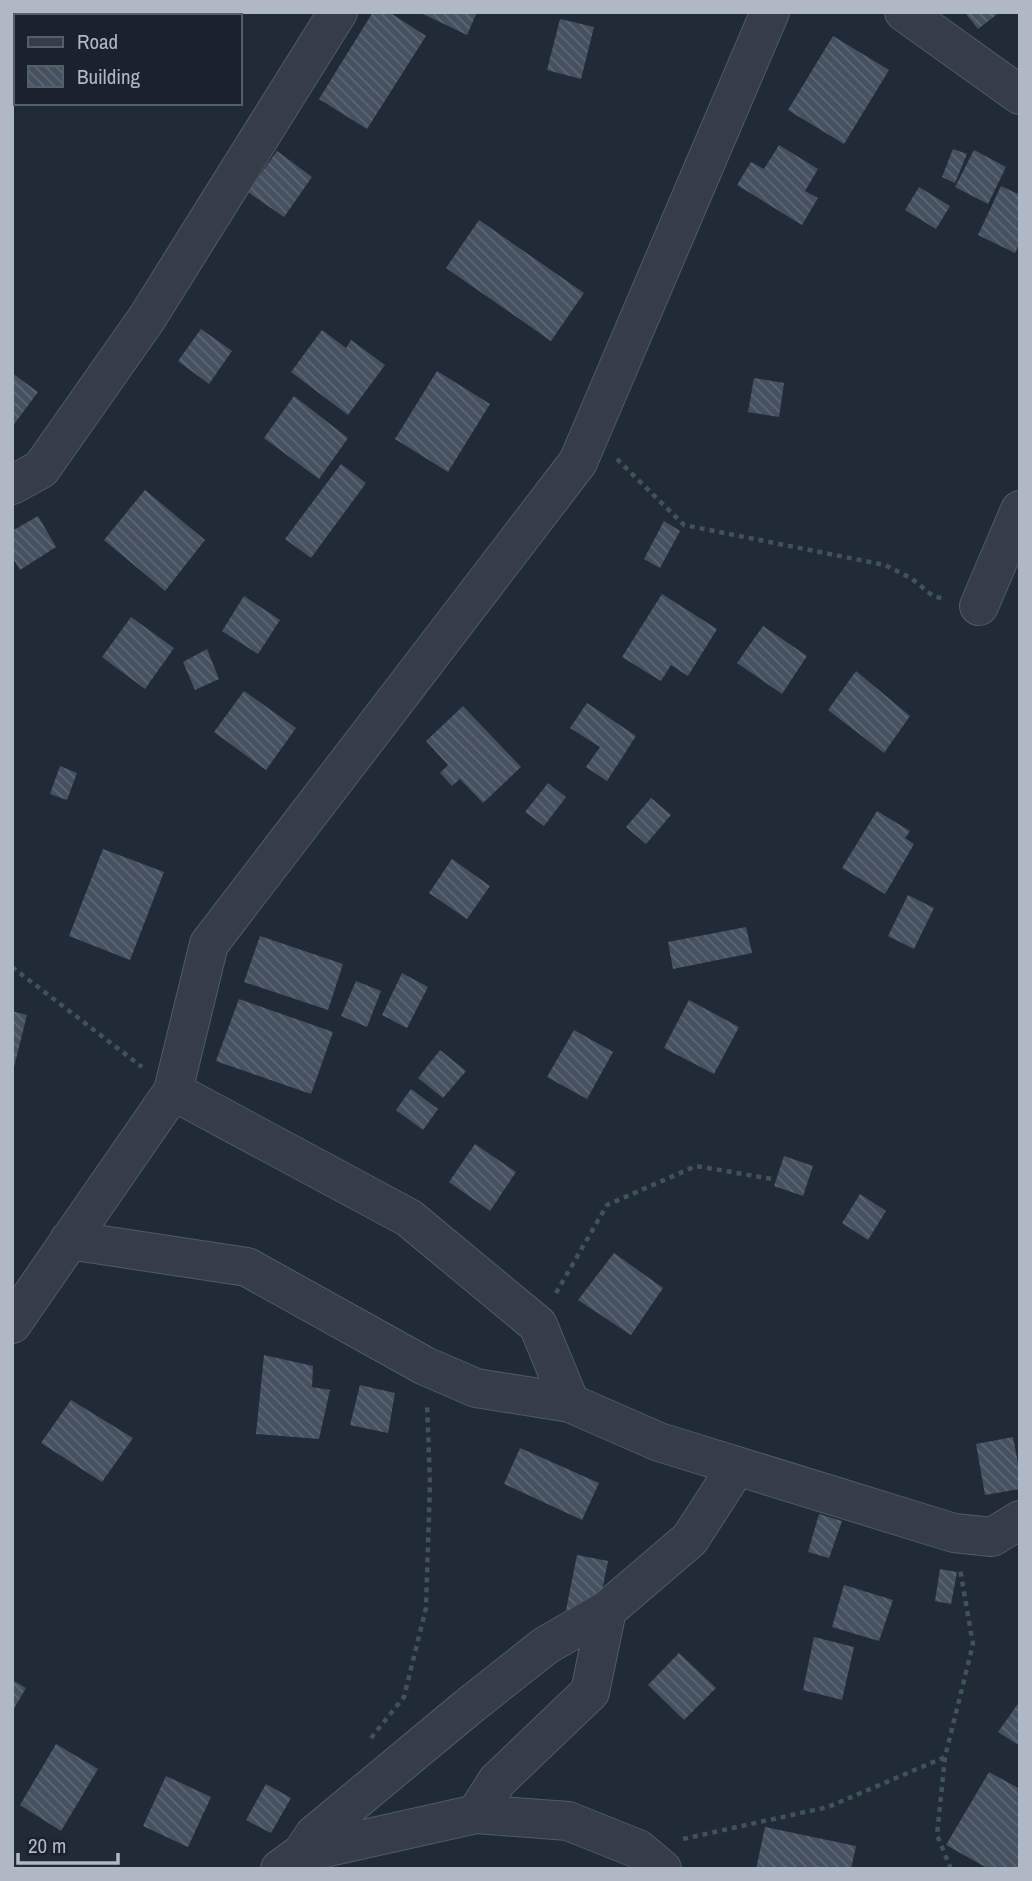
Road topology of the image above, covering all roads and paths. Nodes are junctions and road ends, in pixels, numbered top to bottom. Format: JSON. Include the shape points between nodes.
{"nodes":[{"id":1,"x":338,"y":12,"type":"edge"},
{"id":2,"x":770,"y":12,"type":"edge"},
{"id":3,"x":904,"y":12,"type":"edge"},
{"id":4,"x":1020,"y":95,"type":"edge"},
{"id":5,"x":591,"y":434,"type":"junction"},
{"id":6,"x":12,"y":485,"type":"edge"},
{"id":7,"x":1020,"y":510,"type":"edge"},
{"id":8,"x":979,"y":606,"type":"joint"},
{"id":9,"x":12,"y":967,"type":"edge"},
{"id":10,"x":173,"y":1091,"type":"junction"},
{"id":11,"x":772,"y":1179,"type":"dead end"},
{"id":12,"x":69,"y":1240,"type":"junction"},
{"id":13,"x":12,"y":1324,"type":"edge"},
{"id":14,"x":538,"y":1325,"type":"junction"},
{"id":15,"x":425,"y":1366,"type":"junction"},
{"id":16,"x":570,"y":1404,"type":"junction"},
{"id":17,"x":737,"y":1466,"type":"junction"},
{"id":18,"x":954,"y":1533,"type":"junction"},
{"id":19,"x":1010,"y":1533,"type":"edge"},
{"id":20,"x":607,"y":1611,"type":"junction"},
{"id":21,"x":367,"y":1746,"type":"dead end"},
{"id":22,"x":945,"y":1757,"type":"junction"},
{"id":23,"x":476,"y":1814,"type":"junction"},
{"id":24,"x":650,"y":1859,"type":"edge"},
{"id":25,"x":291,"y":1861,"type":"edge"},
{"id":26,"x":951,"y":1869,"type":"edge"}],
"edges":[{"from":1,"to":6,"type":"street","via":[[147,318],[41,469]]},
{"from":2,"to":5,"type":"street"},
{"from":3,"to":4,"type":"street"},
{"from":5,"to":8,"type":"path","via":[[684,525],[885,565],[933,596]]},
{"from":5,"to":10,"type":"street","via":[[578,463],[209,944]]},
{"from":7,"to":8,"type":"street"},
{"from":9,"to":10,"type":"path"},
{"from":10,"to":12,"type":"street"},
{"from":10,"to":14,"type":"street","via":[[409,1218]]},
{"from":11,"to":14,"type":"path","via":[[696,1166],[607,1205]]},
{"from":12,"to":13,"type":"street"},
{"from":12,"to":15,"type":"street","via":[[247,1267]]},
{"from":14,"to":16,"type":"street"},
{"from":15,"to":16,"type":"street","via":[[476,1388]]},
{"from":15,"to":21,"type":"path","via":[[430,1483],[426,1608],[404,1697]]},
{"from":16,"to":17,"type":"street","via":[[659,1442]]},
{"from":17,"to":18,"type":"street"},
{"from":17,"to":20,"type":"street","via":[[690,1539]]},
{"from":18,"to":19,"type":"street"},
{"from":18,"to":22,"type":"path","via":[[973,1644]]},
{"from":20,"to":23,"type":"street","via":[[590,1692],[497,1781]]},
{"from":20,"to":25,"type":"street","via":[[545,1646],[314,1835]]},
{"from":22,"to":24,"type":"path","via":[[828,1807]]},
{"from":22,"to":26,"type":"path","via":[[937,1835]]},
{"from":23,"to":24,"type":"street","via":[[568,1821]]},
{"from":23,"to":25,"type":"street"}]}
